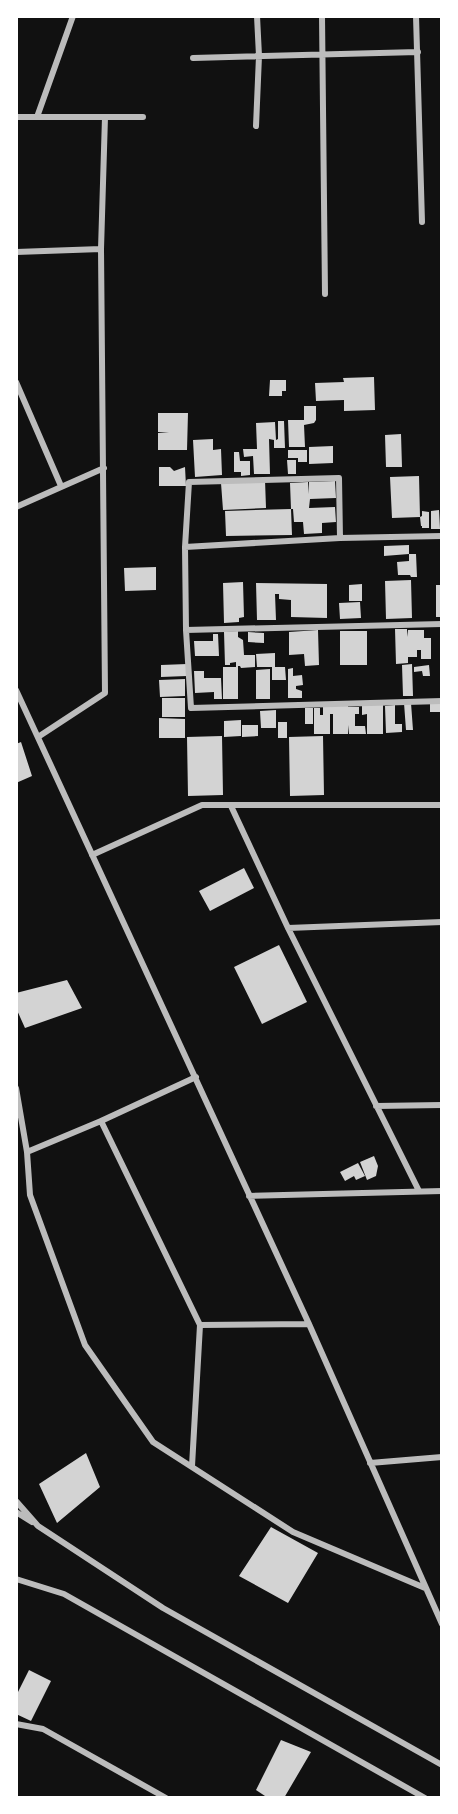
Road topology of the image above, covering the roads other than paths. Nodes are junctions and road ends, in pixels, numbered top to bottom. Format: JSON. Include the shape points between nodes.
{"nodes":[{"id":1,"x":73,"y":16,"type":"edge"},
{"id":2,"x":258,"y":16,"type":"edge"},
{"id":3,"x":322,"y":16,"type":"edge"},
{"id":4,"x":416,"y":16,"type":"edge"},
{"id":5,"x":417,"y":52,"type":"junction"},
{"id":6,"x":324,"y":54,"type":"junction"},
{"id":7,"x":259,"y":56,"type":"junction"},
{"id":8,"x":193,"y":58,"type":"dead end"},
{"id":9,"x":16,"y":117,"type":"edge"},
{"id":10,"x":37,"y":117,"type":"junction"},
{"id":11,"x":105,"y":117,"type":"junction"},
{"id":12,"x":143,"y":117,"type":"dead end"},
{"id":13,"x":256,"y":126,"type":"dead end"},
{"id":14,"x":422,"y":222,"type":"dead end"},
{"id":15,"x":101,"y":249,"type":"junction"},
{"id":16,"x":16,"y":252,"type":"edge"},
{"id":17,"x":325,"y":294,"type":"dead end"},
{"id":18,"x":16,"y":382,"type":"edge"},
{"id":19,"x":104,"y":468,"type":"junction"},
{"id":20,"x":62,"y":486,"type":"junction"},
{"id":21,"x":16,"y":507,"type":"edge"},
{"id":22,"x":441,"y":536,"type":"edge"},
{"id":23,"x":340,"y":538,"type":"junction"},
{"id":24,"x":185,"y":547,"type":"junction"},
{"id":25,"x":441,"y":624,"type":"edge"},
{"id":26,"x":186,"y":630,"type":"junction"},
{"id":27,"x":16,"y":690,"type":"edge"},
{"id":28,"x":441,"y":701,"type":"edge"},
{"id":29,"x":38,"y":737,"type":"junction"},
{"id":30,"x":441,"y":805,"type":"edge"},
{"id":31,"x":231,"y":806,"type":"junction"},
{"id":32,"x":92,"y":855,"type":"junction"},
{"id":33,"x":441,"y":922,"type":"edge"},
{"id":34,"x":288,"y":928,"type":"junction"},
{"id":35,"x":196,"y":1077,"type":"junction"},
{"id":36,"x":16,"y":1088,"type":"edge"},
{"id":37,"x":441,"y":1105,"type":"edge"},
{"id":38,"x":376,"y":1106,"type":"junction"},
{"id":39,"x":101,"y":1121,"type":"junction"},
{"id":40,"x":27,"y":1152,"type":"junction"},
{"id":41,"x":419,"y":1191,"type":"junction"},
{"id":42,"x":441,"y":1191,"type":"edge"},
{"id":43,"x":249,"y":1196,"type":"junction"},
{"id":44,"x":309,"y":1324,"type":"junction"},
{"id":45,"x":200,"y":1325,"type":"junction"},
{"id":46,"x":441,"y":1457,"type":"edge"},
{"id":47,"x":370,"y":1463,"type":"junction"},
{"id":48,"x":192,"y":1467,"type":"junction"},
{"id":49,"x":16,"y":1501,"type":"edge"},
{"id":50,"x":16,"y":1512,"type":"edge"},
{"id":51,"x":38,"y":1526,"type":"junction"},
{"id":52,"x":16,"y":1579,"type":"edge"},
{"id":53,"x":426,"y":1588,"type":"junction"},
{"id":54,"x":441,"y":1624,"type":"edge"},
{"id":55,"x":16,"y":1724,"type":"edge"},
{"id":56,"x":441,"y":1766,"type":"edge"},
{"id":57,"x":166,"y":1797,"type":"edge"},
{"id":58,"x":425,"y":1797,"type":"edge"}],
"edges":[{"from":1,"to":10,"type":"street"},
{"from":2,"to":7,"type":"street"},
{"from":3,"to":6,"type":"street"},
{"from":4,"to":5,"type":"street"},
{"from":5,"to":6,"type":"street"},
{"from":5,"to":14,"type":"street"},
{"from":6,"to":7,"type":"street"},
{"from":6,"to":17,"type":"street"},
{"from":7,"to":8,"type":"street"},
{"from":7,"to":13,"type":"street"},
{"from":9,"to":10,"type":"street"},
{"from":10,"to":11,"type":"street"},
{"from":11,"to":12,"type":"street"},
{"from":11,"to":15,"type":"street"},
{"from":15,"to":16,"type":"street"},
{"from":15,"to":19,"type":"street"},
{"from":18,"to":20,"type":"street"},
{"from":19,"to":20,"type":"street"},
{"from":19,"to":29,"type":"street","via":[[105,693]]},
{"from":20,"to":21,"type":"street"},
{"from":22,"to":23,"type":"street"},
{"from":23,"to":24,"type":"street"},
{"from":23,"to":24,"type":"street","via":[[339,478],[189,482]]},
{"from":24,"to":26,"type":"street"},
{"from":25,"to":26,"type":"street"},
{"from":26,"to":28,"type":"street","via":[[191,708]]},
{"from":27,"to":29,"type":"street"},
{"from":29,"to":32,"type":"street"},
{"from":30,"to":31,"type":"street"},
{"from":31,"to":32,"type":"street","via":[[202,805]]},
{"from":31,"to":34,"type":"street"},
{"from":32,"to":35,"type":"street"},
{"from":33,"to":34,"type":"street"},
{"from":34,"to":38,"type":"street"},
{"from":35,"to":39,"type":"street"},
{"from":35,"to":43,"type":"street"},
{"from":36,"to":40,"type":"street"},
{"from":37,"to":38,"type":"street"},
{"from":38,"to":41,"type":"street"},
{"from":39,"to":40,"type":"street"},
{"from":39,"to":45,"type":"street"},
{"from":40,"to":48,"type":"street","via":[[30,1195],[85,1345],[153,1442]]},
{"from":41,"to":42,"type":"street"},
{"from":41,"to":43,"type":"street"},
{"from":43,"to":44,"type":"street"},
{"from":44,"to":45,"type":"street"},
{"from":44,"to":47,"type":"street"},
{"from":45,"to":48,"type":"street"},
{"from":46,"to":47,"type":"street"},
{"from":47,"to":53,"type":"street"},
{"from":48,"to":53,"type":"street","via":[[293,1532]]},
{"from":49,"to":51,"type":"street"},
{"from":50,"to":51,"type":"street"},
{"from":51,"to":56,"type":"street","via":[[163,1608]]},
{"from":52,"to":58,"type":"street","via":[[64,1594]]},
{"from":53,"to":54,"type":"street"},
{"from":55,"to":57,"type":"street","via":[[43,1729]]}]}
